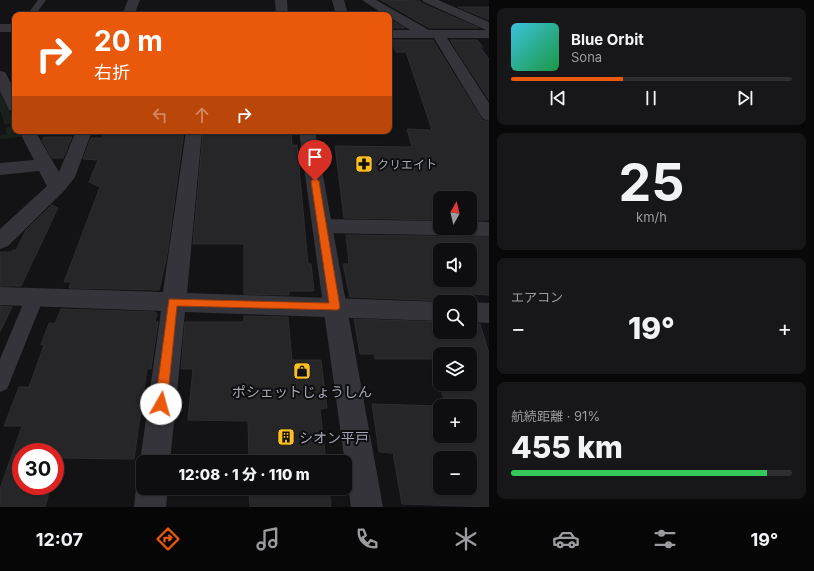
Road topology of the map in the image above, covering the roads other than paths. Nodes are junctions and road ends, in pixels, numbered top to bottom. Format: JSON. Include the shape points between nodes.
{"nodes":[{"id":1,"x":42,"y":0,"type":"edge"},
{"id":2,"x":134,"y":0,"type":"edge"},
{"id":3,"x":281,"y":0,"type":"edge"},
{"id":4,"x":338,"y":0,"type":"edge"},
{"id":5,"x":368,"y":0,"type":"edge"},
{"id":6,"x":428,"y":0,"type":"edge"},
{"id":7,"x":33,"y":12,"type":"edge"},
{"id":8,"x":129,"y":12,"type":"edge"},
{"id":9,"x":282,"y":12,"type":"edge"},
{"id":10,"x":341,"y":12,"type":"edge"},
{"id":11,"x":391,"y":12,"type":"edge"},
{"id":12,"x":392,"y":13,"type":"edge"},
{"id":13,"x":489,"y":27,"type":"edge"},
{"id":14,"x":0,"y":28,"type":"edge"},
{"id":15,"x":12,"y":28,"type":"edge"},
{"id":16,"x":392,"y":34,"type":"edge"},
{"id":17,"x":432,"y":34,"type":"junction"},
{"id":18,"x":489,"y":34,"type":"edge"},
{"id":19,"x":0,"y":68,"type":"edge"},
{"id":20,"x":12,"y":68,"type":"edge"},
{"id":21,"x":0,"y":75,"type":"edge"},
{"id":22,"x":12,"y":101,"type":"edge"},
{"id":23,"x":489,"y":116,"type":"edge"},
{"id":24,"x":29,"y":134,"type":"edge"},
{"id":25,"x":83,"y":134,"type":"edge"},
{"id":26,"x":194,"y":134,"type":"edge"},
{"id":27,"x":307,"y":134,"type":"edge"},
{"id":28,"x":46,"y":165,"type":"junction"},
{"id":29,"x":0,"y":169,"type":"edge"},
{"id":30,"x":58,"y":187,"type":"junction"},
{"id":31,"x":322,"y":226,"type":"junction"},
{"id":32,"x":433,"y":228,"type":"edge"},
{"id":33,"x":477,"y":229,"type":"edge"},
{"id":34,"x":489,"y":229,"type":"edge"},
{"id":35,"x":0,"y":241,"type":"edge"},
{"id":36,"x":0,"y":296,"type":"edge"},
{"id":37,"x":36,"y":297,"type":"junction"},
{"id":38,"x":173,"y":302,"type":"junction"},
{"id":39,"x":335,"y":307,"type":"junction"},
{"id":40,"x":433,"y":311,"type":"edge"},
{"id":41,"x":477,"y":312,"type":"edge"},
{"id":42,"x":489,"y":313,"type":"edge"},
{"id":43,"x":0,"y":383,"type":"edge"},
{"id":44,"x":156,"y":455,"type":"edge"},
{"id":45,"x":151,"y":495,"type":"edge"},
{"id":46,"x":150,"y":507,"type":"edge"},
{"id":47,"x":368,"y":507,"type":"edge"}],
"edges":[{"from":1,"to":7,"type":"lane"},
{"from":2,"to":8,"type":"street"},
{"from":3,"to":9,"type":"street"},
{"from":4,"to":10,"type":"street"},
{"from":5,"to":11,"type":"street"},
{"from":6,"to":13,"type":"street"},
{"from":12,"to":17,"type":"street"},
{"from":14,"to":15,"type":"street"},
{"from":16,"to":17,"type":"street"},
{"from":17,"to":18,"type":"street"},
{"from":17,"to":23,"type":"street"},
{"from":19,"to":20,"type":"street"},
{"from":21,"to":22,"type":"street"},
{"from":24,"to":28,"type":"street"},
{"from":25,"to":30,"type":"street","via":[[68,173]]},
{"from":26,"to":38,"type":"street"},
{"from":27,"to":31,"type":"street"},
{"from":28,"to":29,"type":"street"},
{"from":28,"to":30,"type":"street"},
{"from":30,"to":35,"type":"street"},
{"from":31,"to":32,"type":"street"},
{"from":31,"to":39,"type":"street"},
{"from":33,"to":34,"type":"street"},
{"from":36,"to":37,"type":"street"},
{"from":37,"to":38,"type":"street"},
{"from":37,"to":43,"type":"lane"},
{"from":38,"to":39,"type":"street"},
{"from":38,"to":44,"type":"street"},
{"from":39,"to":40,"type":"street"},
{"from":39,"to":47,"type":"street"},
{"from":41,"to":42,"type":"street"},
{"from":45,"to":46,"type":"street"}]}
